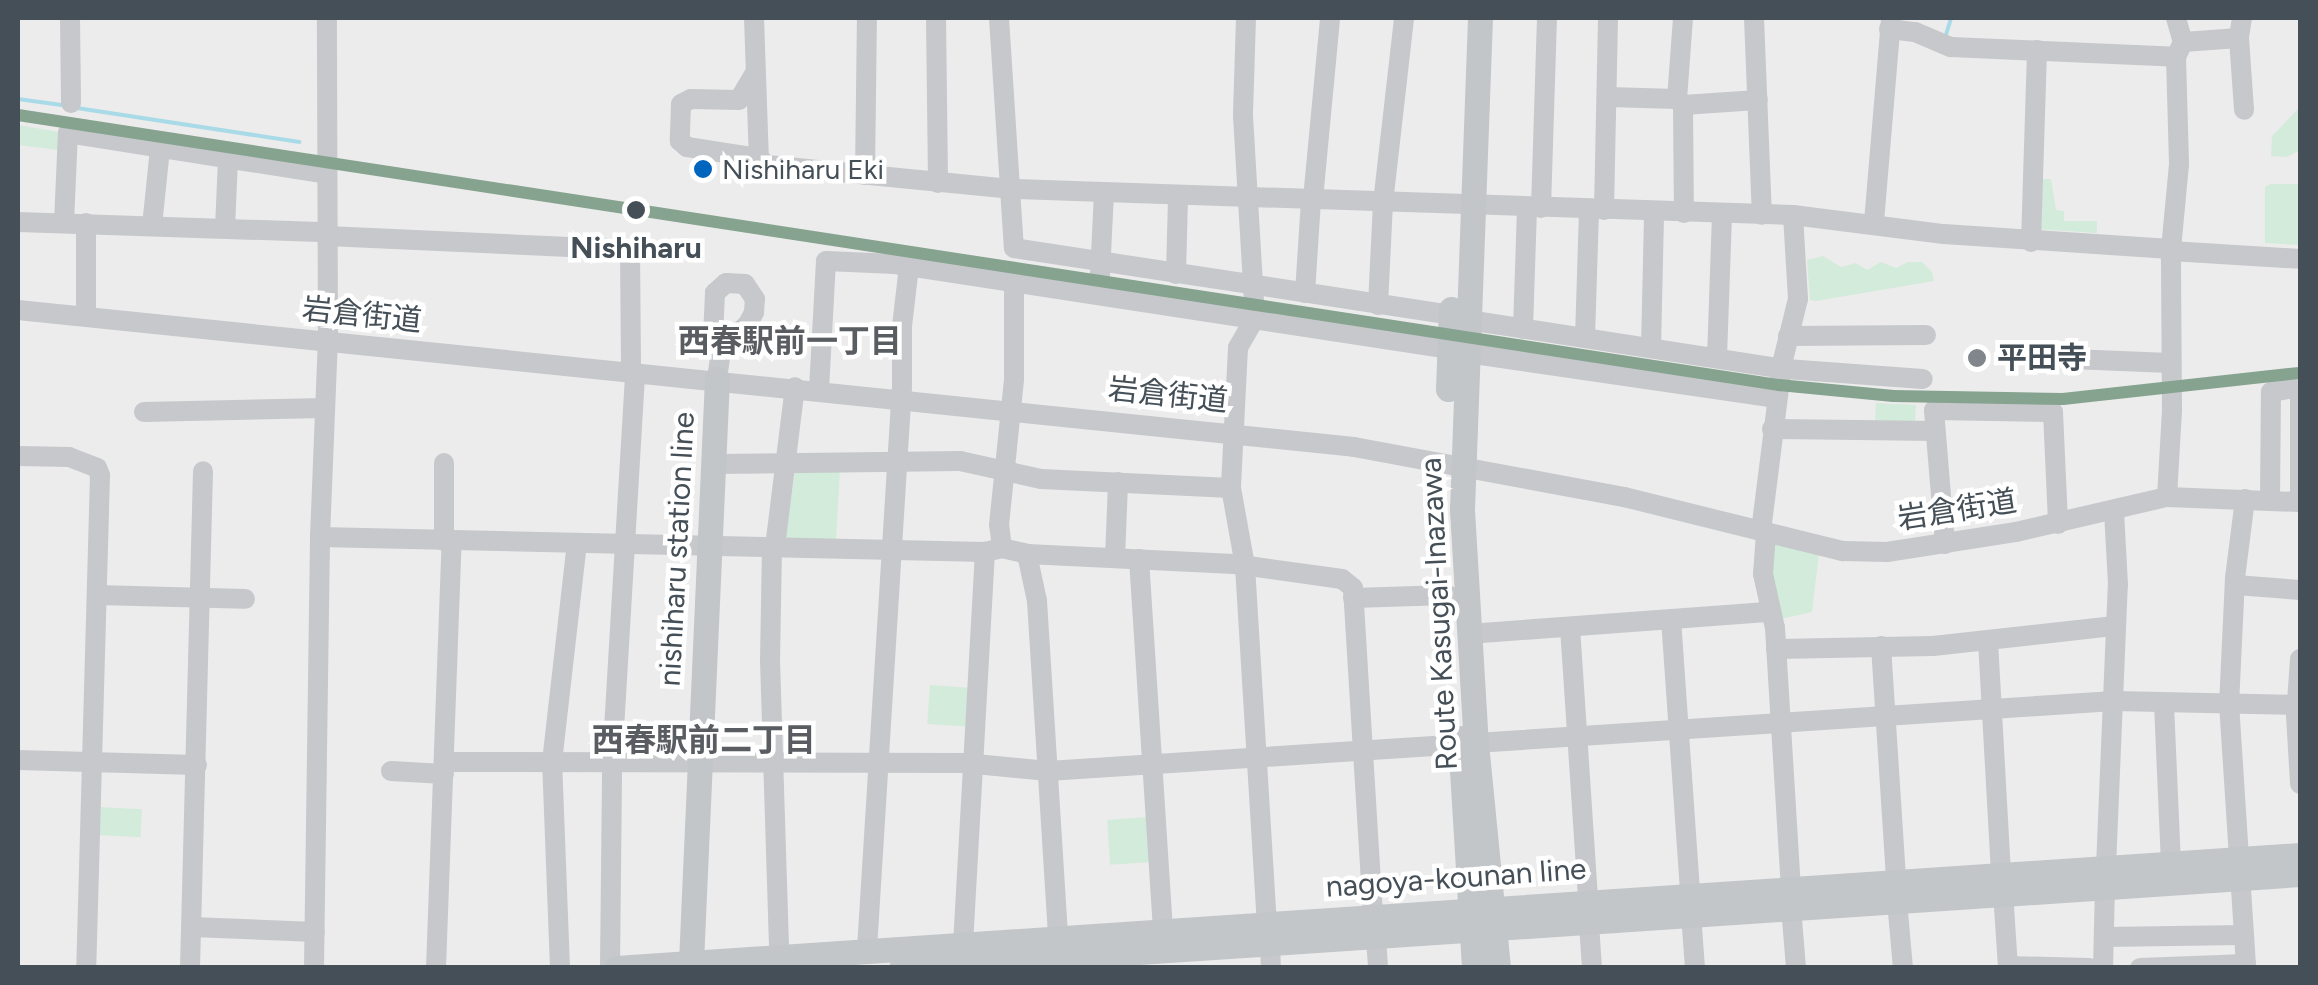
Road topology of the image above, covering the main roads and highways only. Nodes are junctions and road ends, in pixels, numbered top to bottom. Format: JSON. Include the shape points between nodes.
{"nodes":[{"id":1,"x":1463,"y":18,"type":"edge"},
{"id":2,"x":1480,"y":18,"type":"edge"},
{"id":3,"x":1463,"y":205,"type":"junction"},
{"id":4,"x":718,"y":379,"type":"road end"},
{"id":5,"x":1454,"y":463,"type":"junction"},
{"id":6,"x":1468,"y":743,"type":"junction"},
{"id":7,"x":2300,"y":855,"type":"edge"},
{"id":8,"x":2240,"y":868,"type":"junction"},
{"id":9,"x":2300,"y":874,"type":"edge"},
{"id":10,"x":2105,"y":876,"type":"junction"},
{"id":11,"x":1482,"y":921,"type":"junction"},
{"id":12,"x":1269,"y":945,"type":"edge"},
{"id":13,"x":1164,"y":949,"type":"edge"},
{"id":14,"x":1055,"y":954,"type":"edge"},
{"id":15,"x":691,"y":964,"type":"edge"},
{"id":16,"x":935,"y":966,"type":"edge"},
{"id":17,"x":613,"y":968,"type":"edge"},
{"id":18,"x":901,"y":968,"type":"edge"},
{"id":19,"x":1474,"y":968,"type":"edge"},
{"id":20,"x":1498,"y":968,"type":"edge"}],
"edges":[{"from":1,"to":3,"type":"main road","name":"Route Kasugai-Inazawa"},
{"from":2,"to":3,"type":"main road","name":"Route Kasugai-Inazawa"},
{"from":3,"to":5,"type":"main road","name":"Route Kasugai-Inazawa"},
{"from":4,"to":15,"type":"main road","name":"nishiharu station line"},
{"from":5,"to":6,"type":"main road","name":"Route Kasugai-Inazawa","via":[[1468,634]]},
{"from":5,"to":6,"type":"main road","name":"Route Kasugai-Inazawa","via":[[1448,595]]},
{"from":6,"to":11,"type":"main road","name":"Route Kasugai-Inazawa"},
{"from":7,"to":8,"type":"main road","name":"nagoya-kounan line"},
{"from":8,"to":9,"type":"main road","name":"nagoya-kounan line"},
{"from":8,"to":10,"type":"main road","name":"nagoya-kounan line"},
{"from":8,"to":10,"type":"main road","name":"nagoya-kounan line","via":[[2171,863]]},
{"from":10,"to":11,"type":"main road","name":"nagoya-kounan line"},
{"from":11,"to":12,"type":"main road","name":"nagoya-kounan line","via":[[1374,927]]},
{"from":11,"to":19,"type":"main road","name":"Route Kasugai-Inazawa"},
{"from":11,"to":20,"type":"main road","name":"Route Kasugai-Inazawa"},
{"from":12,"to":13,"type":"main road","name":"nagoya-kounan line"},
{"from":13,"to":14,"type":"main road","name":"nagoya-kounan line"},
{"from":14,"to":15,"type":"main road","name":"nagoya-kounan line","via":[[963,945]]},
{"from":14,"to":16,"type":"main road","name":"nagoya-kounan line"},
{"from":15,"to":17,"type":"main road","name":"nagoya-kounan line"},
{"from":16,"to":18,"type":"main road","name":"nagoya-kounan line"}]}
